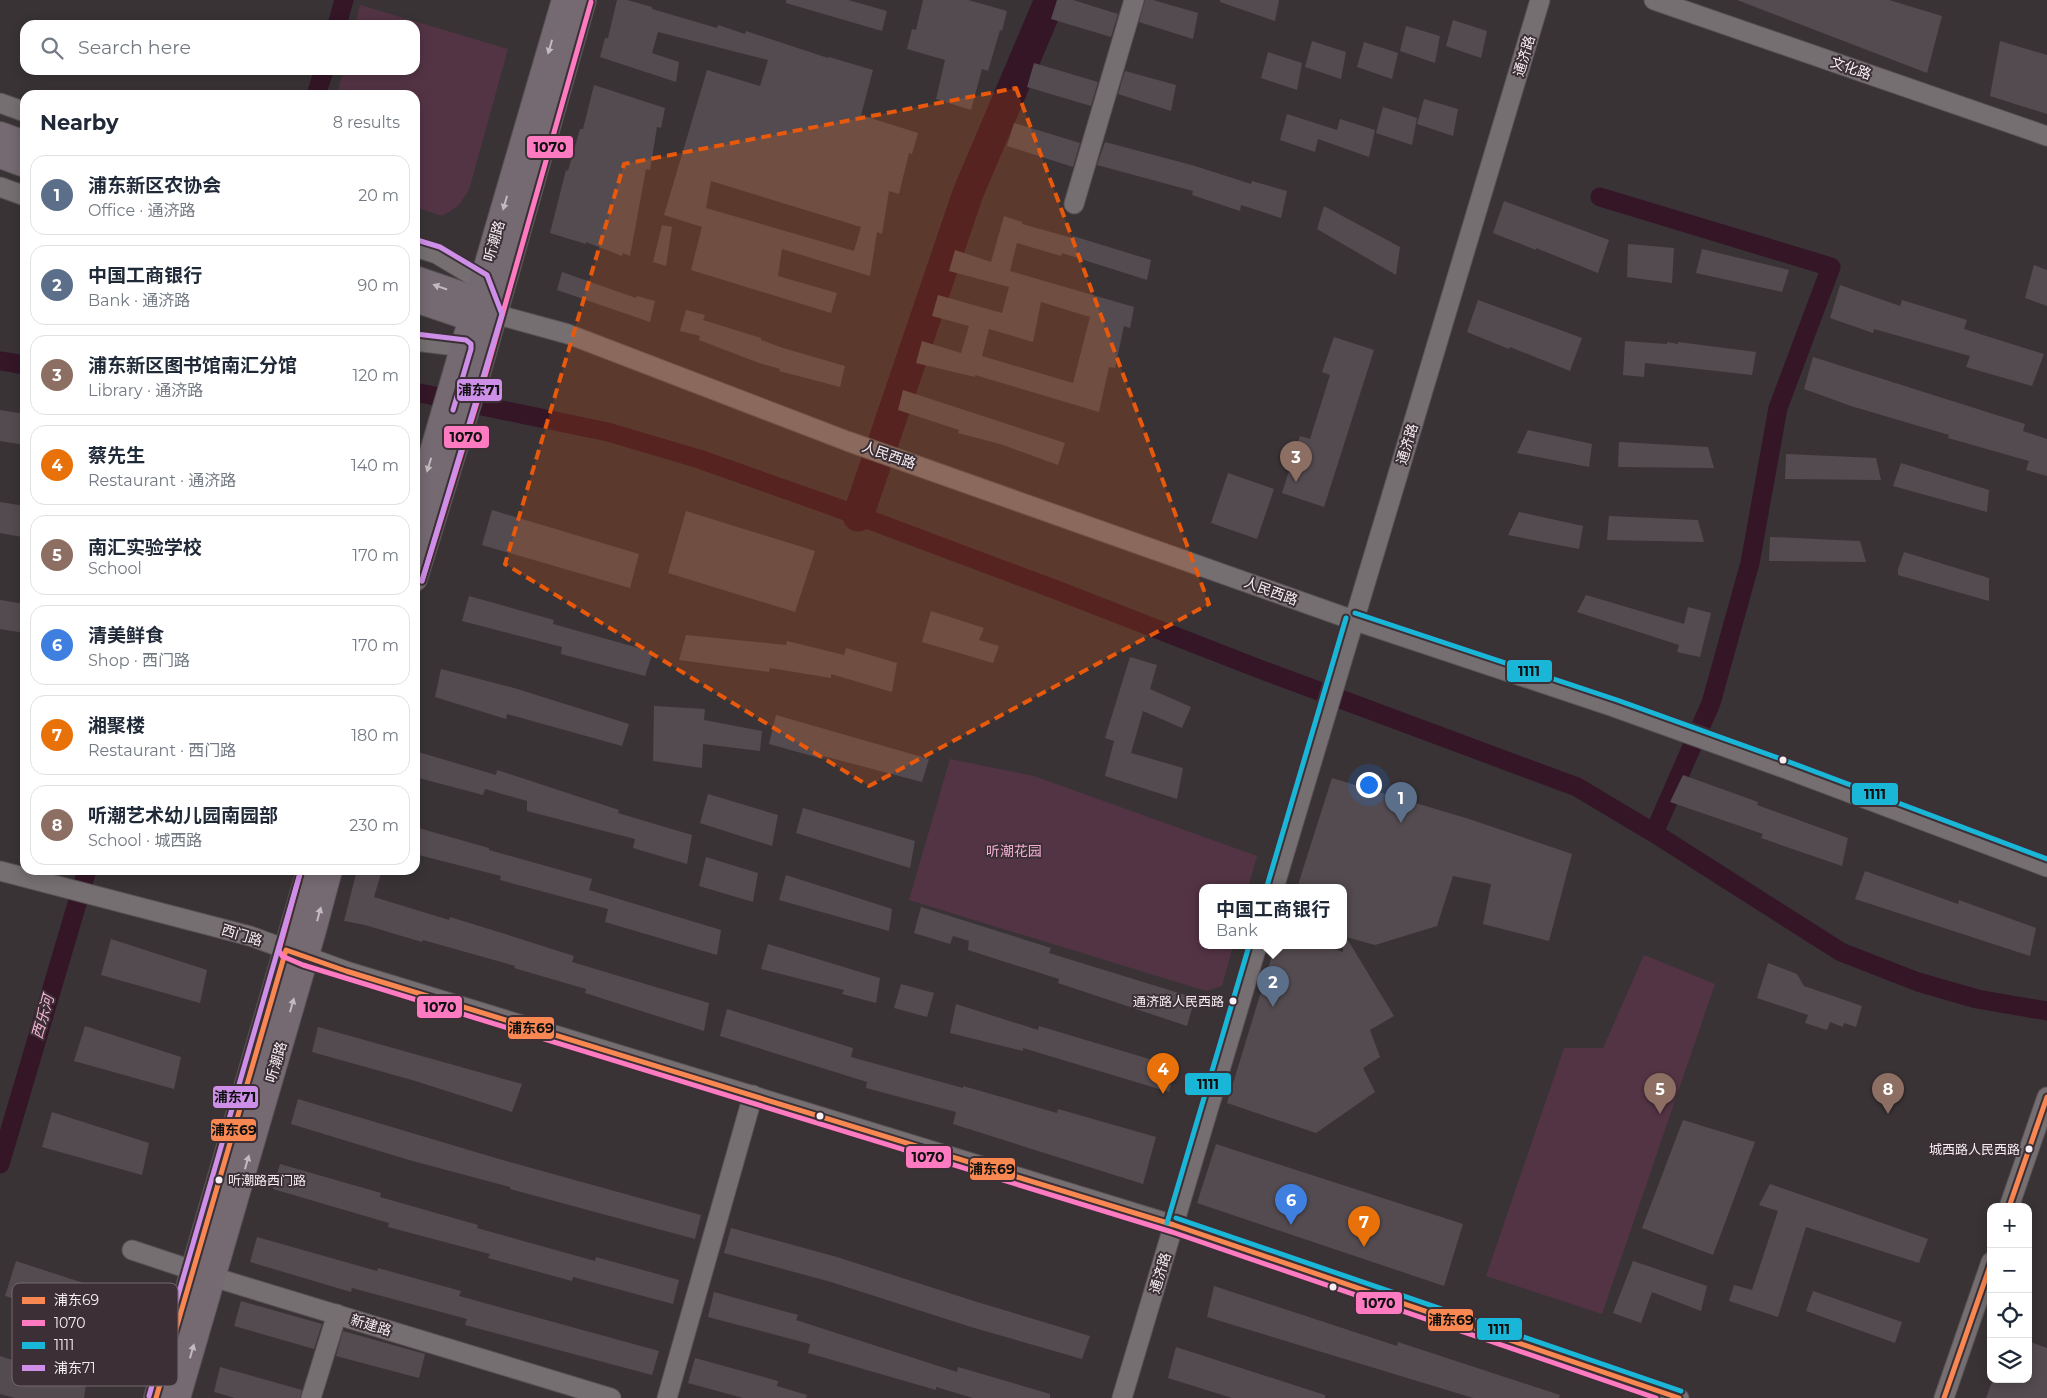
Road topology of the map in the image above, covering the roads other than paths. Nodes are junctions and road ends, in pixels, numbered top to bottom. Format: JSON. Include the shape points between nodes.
{"nodes":[{"id":1,"x":564,"y":0,"type":"edge"},
{"id":2,"x":584,"y":0,"type":"edge"},
{"id":3,"x":1134,"y":0,"type":"edge"},
{"id":4,"x":1540,"y":0,"type":"edge"},
{"id":5,"x":1654,"y":0,"type":"edge"},
{"id":6,"x":0,"y":103,"type":"edge"},
{"id":7,"x":20,"y":110,"type":"edge"},
{"id":8,"x":0,"y":134,"type":"edge"},
{"id":9,"x":2047,"y":136,"type":"edge"},
{"id":10,"x":20,"y":141,"type":"edge"},
{"id":11,"x":0,"y":156,"type":"edge"},
{"id":12,"x":20,"y":163,"type":"edge"},
{"id":13,"x":0,"y":187,"type":"edge"},
{"id":14,"x":20,"y":194,"type":"edge"},
{"id":15,"x":1074,"y":204,"type":"dead end"},
{"id":16,"x":420,"y":248,"type":"edge"},
{"id":17,"x":420,"y":280,"type":"edge"},
{"id":18,"x":420,"y":300,"type":"edge"},
{"id":19,"x":481,"y":303,"type":"junction"},
{"id":20,"x":420,"y":343,"type":"edge"},
{"id":21,"x":464,"y":347,"type":"junction"},
{"id":22,"x":462,"y":391,"type":"junction"},
{"id":23,"x":452,"y":422,"type":"junction"},
{"id":24,"x":420,"y":498,"type":"edge"},
{"id":25,"x":420,"y":558,"type":"edge"},
{"id":26,"x":1353,"y":620,"type":"junction"},
{"id":27,"x":2047,"y":867,"type":"edge"},
{"id":28,"x":0,"y":871,"type":"edge"},
{"id":29,"x":308,"y":875,"type":"edge"},
{"id":30,"x":328,"y":875,"type":"edge"},
{"id":31,"x":1275,"y":884,"type":"edge"},
{"id":32,"x":1256,"y":949,"type":"edge"},
{"id":33,"x":296,"y":954,"type":"junction"},
{"id":34,"x":753,"y":1095,"type":"junction"},
{"id":35,"x":2047,"y":1097,"type":"edge"},
{"id":36,"x":2010,"y":1203,"type":"edge"},
{"id":37,"x":1174,"y":1225,"type":"junction"},
{"id":38,"x":132,"y":1250,"type":"dead end"},
{"id":39,"x":203,"y":1273,"type":"junction"},
{"id":40,"x":1987,"y":1274,"type":"edge"},
{"id":41,"x":336,"y":1314,"type":"junction"},
{"id":42,"x":178,"y":1339,"type":"edge"},
{"id":43,"x":161,"y":1386,"type":"edge"},
{"id":44,"x":156,"y":1398,"type":"edge"},
{"id":45,"x":178,"y":1398,"type":"edge"},
{"id":46,"x":311,"y":1398,"type":"edge"},
{"id":47,"x":611,"y":1398,"type":"edge"},
{"id":48,"x":667,"y":1398,"type":"edge"},
{"id":49,"x":1122,"y":1398,"type":"edge"},
{"id":50,"x":1679,"y":1398,"type":"edge"},
{"id":51,"x":1944,"y":1398,"type":"edge"}],
"edges":[{"from":1,"to":19,"type":"main road","name":"听潮路","one_way":true},
{"from":2,"to":19,"type":"main road","name":"听潮路"},
{"from":3,"to":15,"type":"street"},
{"from":4,"to":26,"type":"street","name":"通济路"},
{"from":5,"to":9,"type":"street","name":"文化路"},
{"from":6,"to":7,"type":"street"},
{"from":8,"to":10,"type":"main road"},
{"from":11,"to":12,"type":"main road"},
{"from":13,"to":14,"type":"street"},
{"from":16,"to":19,"type":"street","name":"人民西路","via":[[437,254]]},
{"from":19,"to":17,"type":"main road","name":"人民西路","one_way":true},
{"from":18,"to":19,"type":"main road","name":"人民西路"},
{"from":19,"to":21,"type":"main road","name":"听潮路"},
{"from":19,"to":22,"type":"main road","name":"听潮路"},
{"from":19,"to":26,"type":"street","name":"人民西路","via":[[849,442]]},
{"from":20,"to":21,"type":"street"},
{"from":21,"to":22,"type":"main road","name":"听潮路"},
{"from":22,"to":23,"type":"main road","name":"听潮路"},
{"from":23,"to":24,"type":"main road","name":"听潮路","one_way":true},
{"from":23,"to":25,"type":"main road","name":"听潮路"},
{"from":26,"to":27,"type":"street","name":"人民西路","via":[[1762,760]]},
{"from":26,"to":31,"type":"street","name":"通济路"},
{"from":28,"to":33,"type":"street","name":"西门路","via":[[250,936]]},
{"from":29,"to":33,"type":"main road","name":"听潮路"},
{"from":33,"to":30,"type":"main road","name":"听潮路","one_way":true},
{"from":32,"to":37,"type":"street","name":"通济路"},
{"from":33,"to":34,"type":"street","name":"西门路"},
{"from":33,"to":39,"type":"main road","name":"听潮路"},
{"from":34,"to":37,"type":"street","name":"西门路"},
{"from":34,"to":48,"type":"street"},
{"from":35,"to":36,"type":"street"},
{"from":37,"to":49,"type":"street","name":"通济路"},
{"from":37,"to":50,"type":"street","name":"西门路"},
{"from":38,"to":39,"type":"street","name":"新建路"},
{"from":39,"to":41,"type":"street","name":"新建路"},
{"from":39,"to":42,"type":"main road","name":"听潮路"},
{"from":45,"to":39,"type":"main road","name":"听潮路","one_way":true},
{"from":40,"to":51,"type":"street"},
{"from":41,"to":46,"type":"street"},
{"from":41,"to":47,"type":"street","name":"新建路"},
{"from":43,"to":44,"type":"main road","name":"听潮路"}]}
